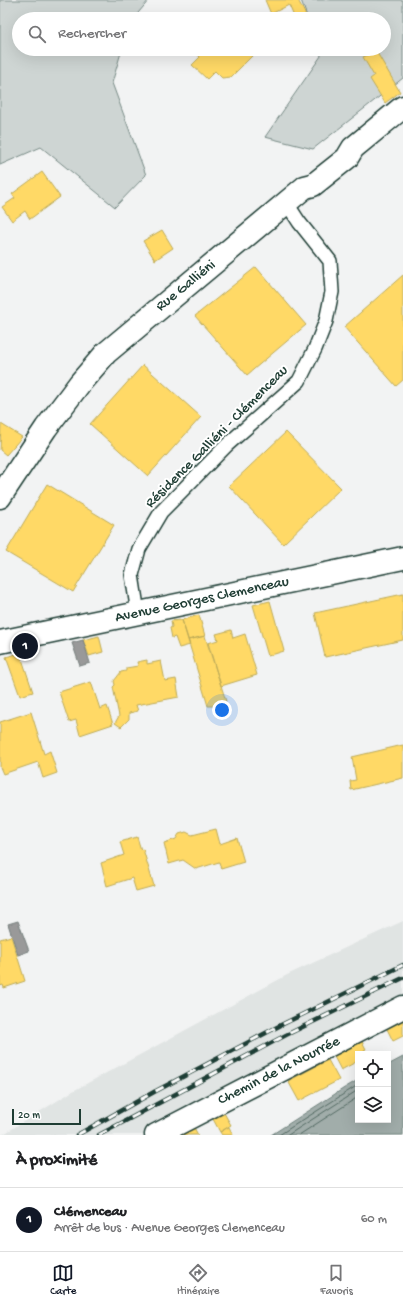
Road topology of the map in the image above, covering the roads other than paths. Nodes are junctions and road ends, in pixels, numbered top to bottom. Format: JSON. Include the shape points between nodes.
{"nodes":[{"id":1,"x":403,"y":107,"type":"edge"},
{"id":2,"x":286,"y":202,"type":"junction"},
{"id":3,"x":0,"y":497,"type":"edge"},
{"id":4,"x":403,"y":558,"type":"edge"},
{"id":5,"x":138,"y":613,"type":"junction"},
{"id":6,"x":0,"y":642,"type":"edge"},
{"id":7,"x":403,"y":1007,"type":"edge"},
{"id":8,"x":156,"y":1135,"type":"edge"}],
"edges":[{"from":1,"to":2,"type":"street","name":"Rue Galliéni","via":[[353,148],[347,158],[313,185],[305,187]]},
{"from":2,"to":3,"type":"street","name":"Rue Galliéni","via":[[106,353],[46,428]]},
{"from":2,"to":5,"type":"lane","name":"Résidence Galliéni - Clémenceau","via":[[330,261],[332,292],[326,322],[299,381],[227,445],[160,512],[139,549],[132,575]]},
{"from":4,"to":5,"type":"street","name":"Avenue Georges Clemenceau"},
{"from":5,"to":6,"type":"street","name":"Avenue Georges Clemenceau"},
{"from":7,"to":8,"type":"street","name":"Chemin de la Nourrée"}]}
